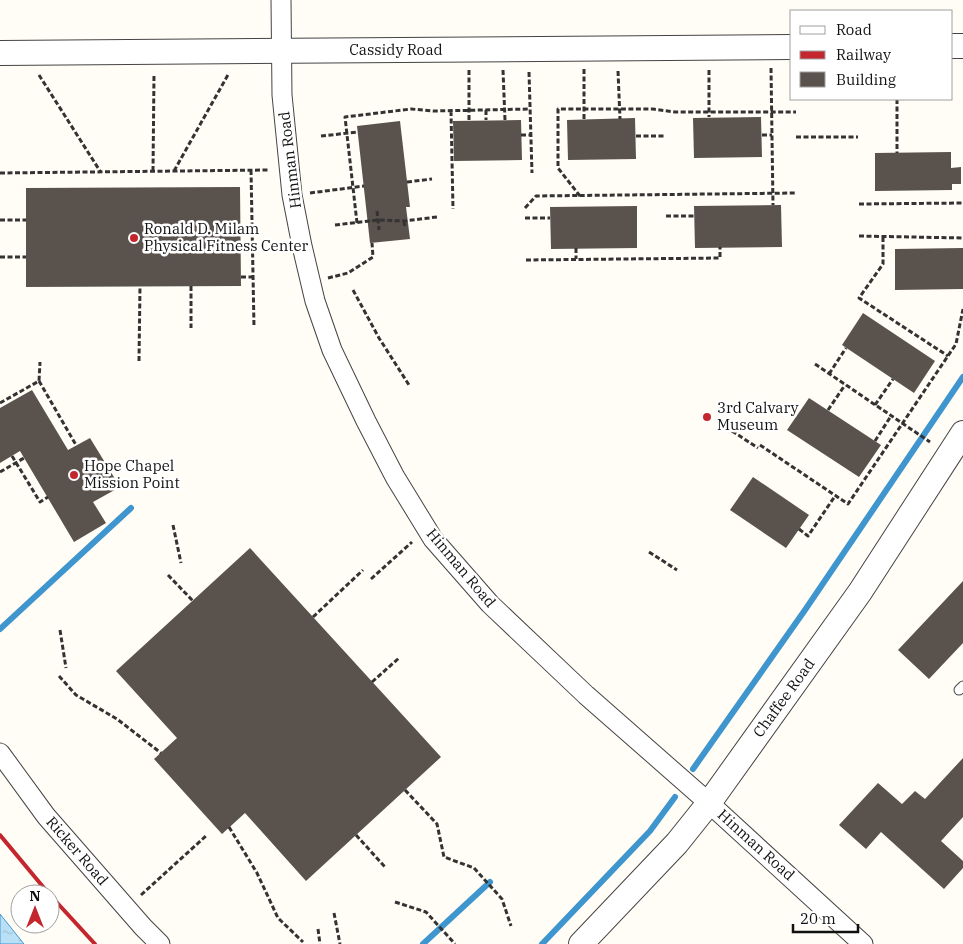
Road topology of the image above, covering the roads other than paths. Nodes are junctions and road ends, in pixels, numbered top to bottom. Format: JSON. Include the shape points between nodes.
{"nodes":[{"id":1,"x":281,"y":0,"type":"edge"},
{"id":2,"x":781,"y":47,"type":"edge"},
{"id":3,"x":282,"y":51,"type":"junction"},
{"id":4,"x":0,"y":53,"type":"edge"},
{"id":5,"x":963,"y":433,"type":"edge"},
{"id":6,"x":0,"y":752,"type":"edge"},
{"id":7,"x":709,"y":803,"type":"junction"},
{"id":8,"x":160,"y":944,"type":"edge"},
{"id":9,"x":581,"y":944,"type":"edge"},
{"id":10,"x":863,"y":944,"type":"edge"}],
"edges":[{"from":1,"to":3,"type":"street","name":"Hinman Road"},
{"from":2,"to":3,"type":"street","name":"Cassidy Road"},
{"from":3,"to":4,"type":"street","name":"Cassidy Road"},
{"from":3,"to":7,"type":"street","name":"Hinman Road","via":[[282,95],[292,195],[315,301],[332,350],[394,477],[433,539],[490,604],[586,695]]},
{"from":5,"to":7,"type":"street","name":"Chaffee Road","via":[[860,592]]},
{"from":6,"to":8,"type":"street","name":"Ricker Road","via":[[46,816]]},
{"from":7,"to":9,"type":"street","name":"Chaffee Road","via":[[678,843]]},
{"from":7,"to":10,"type":"street","name":"Hinman Road"}]}
